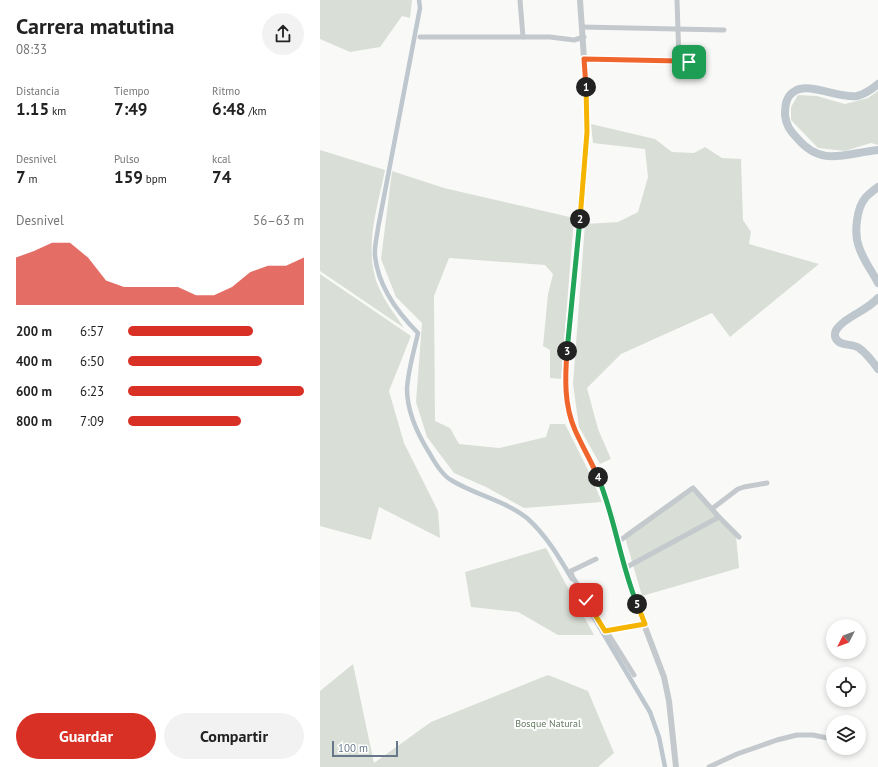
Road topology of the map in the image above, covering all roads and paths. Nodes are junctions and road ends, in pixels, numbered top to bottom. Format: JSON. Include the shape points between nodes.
{"nodes":[{"id":1,"x":520,"y":0,"type":"edge"},
{"id":2,"x":580,"y":0,"type":"edge"},
{"id":3,"x":676,"y":0,"type":"edge"},
{"id":4,"x":582,"y":27,"type":"junction"},
{"id":5,"x":678,"y":29,"type":"junction"},
{"id":6,"x":724,"y":30,"type":"dead end"},
{"id":7,"x":420,"y":37,"type":"dead end"},
{"id":8,"x":523,"y":37,"type":"junction"},
{"id":9,"x":584,"y":37,"type":"junction"},
{"id":10,"x":584,"y":59,"type":"junction"},
{"id":11,"x":679,"y":61,"type":"junction"},
{"id":12,"x":689,"y":62,"type":"dead end"},
{"id":13,"x":767,"y":483,"type":"dead end"},
{"id":14,"x":712,"y":508,"type":"junction"},
{"id":15,"x":719,"y":517,"type":"junction"},
{"id":16,"x":739,"y":536,"type":"dead end"},
{"id":17,"x":618,"y":542,"type":"junction"},
{"id":18,"x":596,"y":559,"type":"dead end"},
{"id":19,"x":625,"y":568,"type":"junction"},
{"id":20,"x":645,"y":624,"type":"junction"},
{"id":21,"x":605,"y":631,"type":"junction"},
{"id":22,"x":634,"y":675,"type":"dead end"},
{"id":23,"x":826,"y":738,"type":"edge"},
{"id":24,"x":676,"y":767,"type":"edge"},
{"id":25,"x":709,"y":767,"type":"edge"}],
"edges":[{"from":1,"to":8,"type":"street"},
{"from":2,"to":4,"type":"street"},
{"from":3,"to":5,"type":"street"},
{"from":4,"to":5,"type":"street"},
{"from":4,"to":9,"type":"street"},
{"from":5,"to":6,"type":"street"},
{"from":5,"to":11,"type":"street"},
{"from":7,"to":8,"type":"street"},
{"from":8,"to":9,"type":"street","via":[[574,40]]},
{"from":9,"to":10,"type":"street"},
{"from":10,"to":11,"type":"street"},
{"from":10,"to":17,"type":"street","via":[[587,132],[567,352],[566,396],[575,430],[603,489]]},
{"from":11,"to":12,"type":"street"},
{"from":13,"to":14,"type":"street","via":[[744,487]]},
{"from":14,"to":15,"type":"street"},
{"from":14,"to":17,"type":"street","via":[[693,488]]},
{"from":15,"to":16,"type":"street"},
{"from":15,"to":19,"type":"street"},
{"from":17,"to":19,"type":"street"},
{"from":18,"to":21,"type":"street","via":[[571,571]]},
{"from":19,"to":20,"type":"street"},
{"from":20,"to":21,"type":"street"},
{"from":20,"to":24,"type":"street","via":[[664,677]]},
{"from":21,"to":22,"type":"street"},
{"from":23,"to":25,"type":"street","via":[[797,735],[777,740]]}]}
